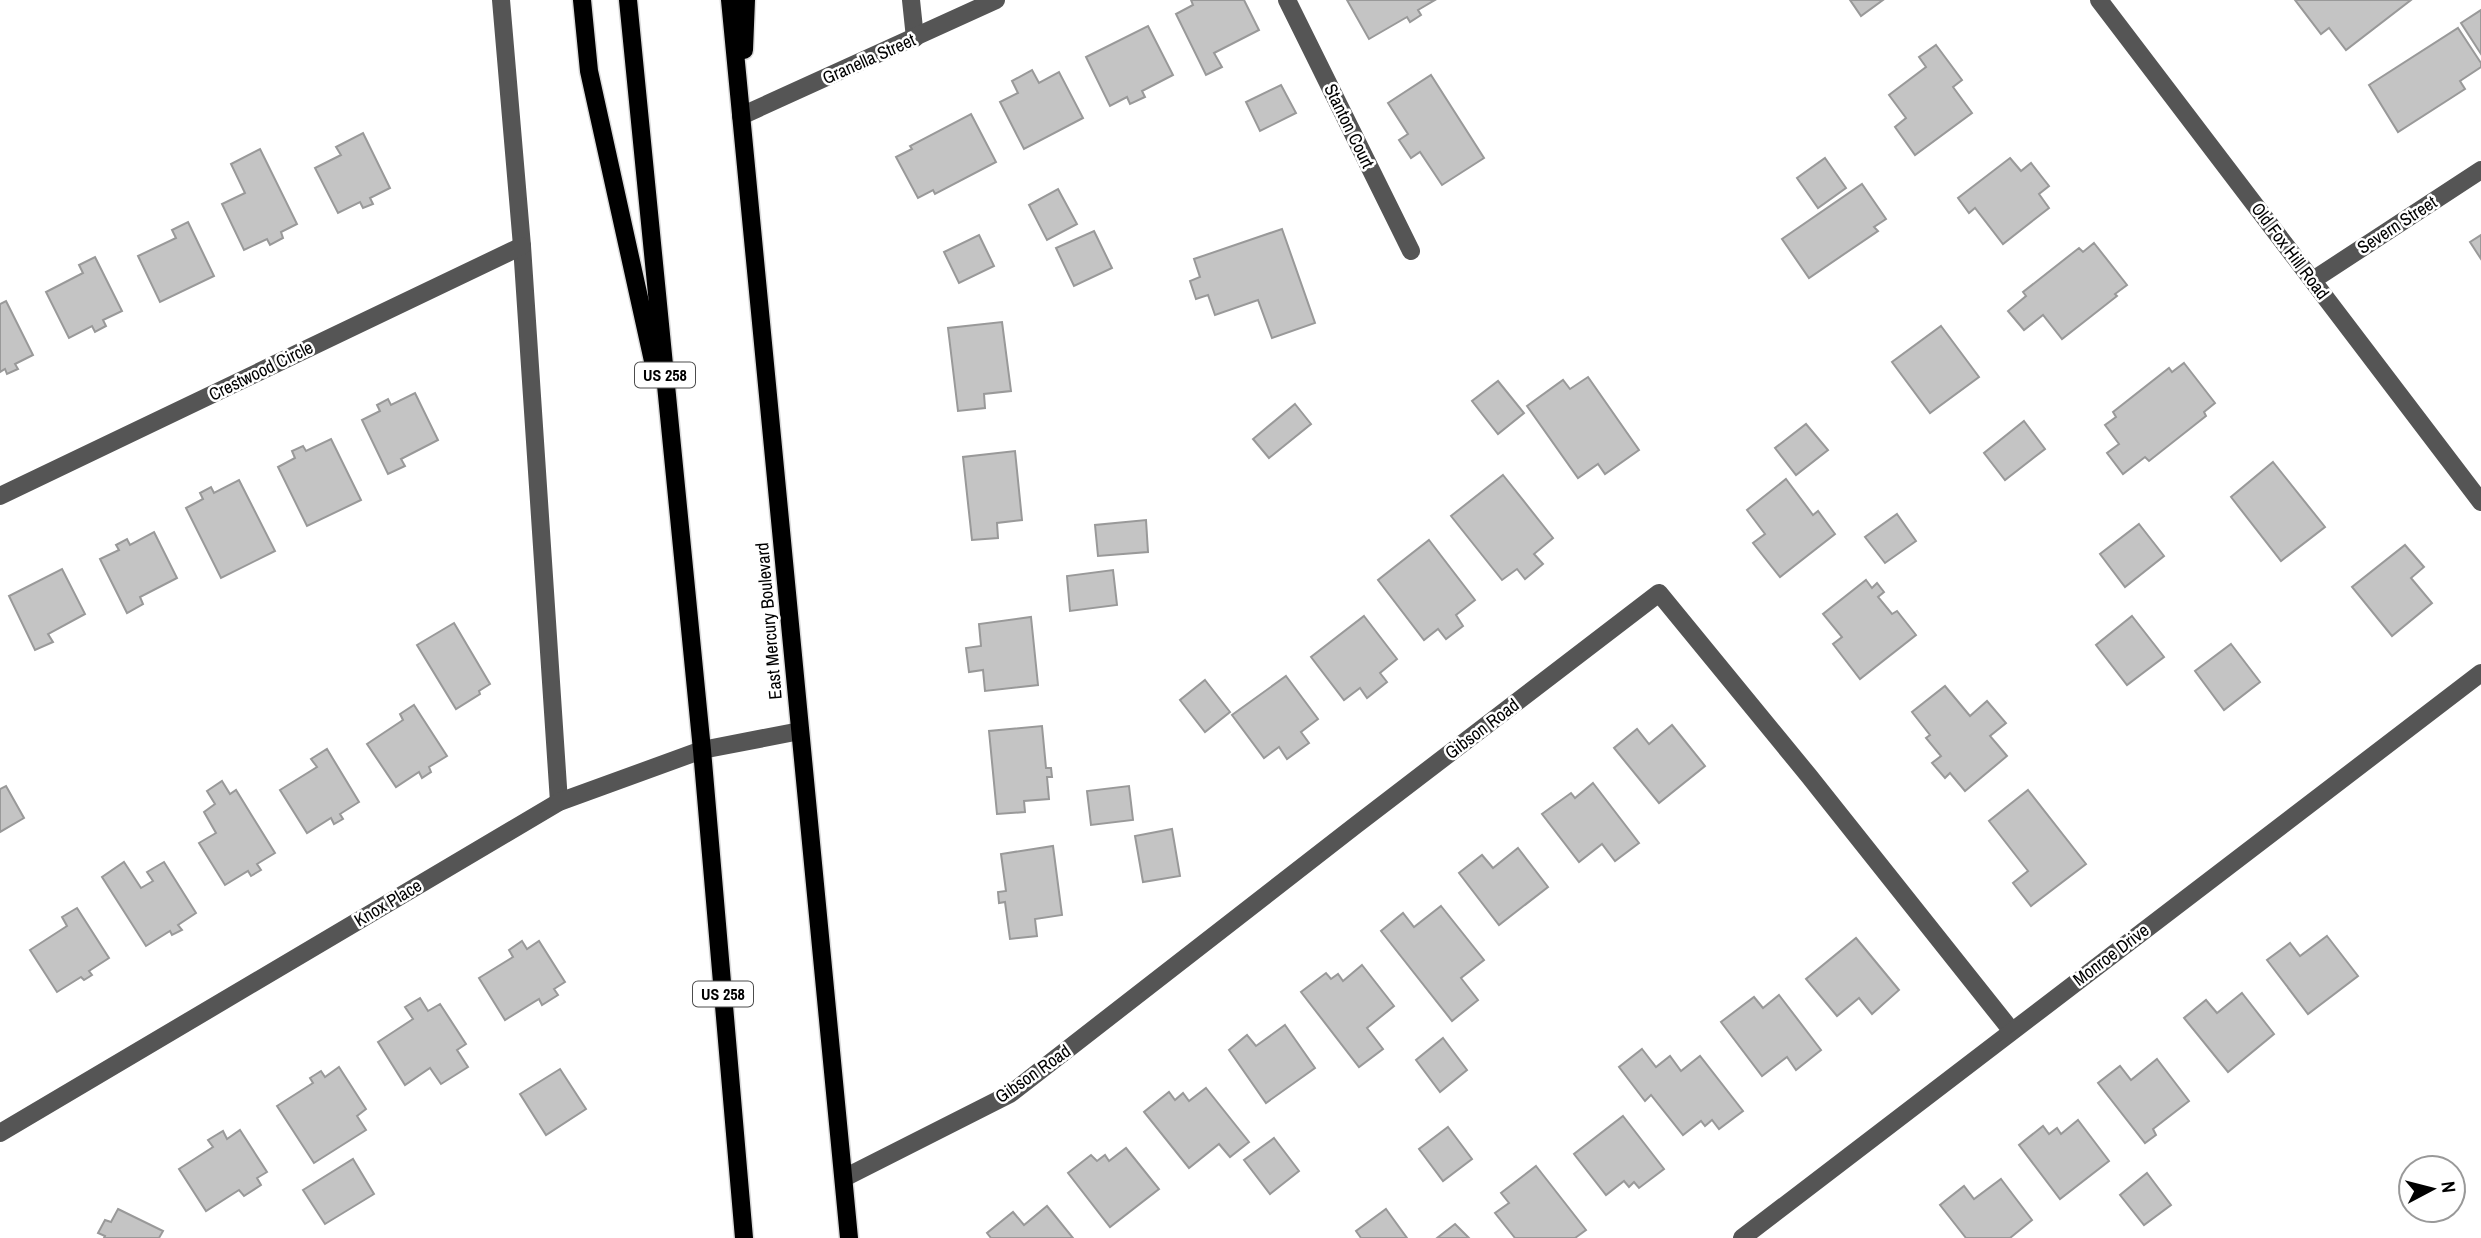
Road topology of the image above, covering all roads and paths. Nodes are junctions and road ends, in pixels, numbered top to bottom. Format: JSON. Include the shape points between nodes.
{"nodes":[{"id":1,"x":501,"y":0,"type":"edge"},
{"id":2,"x":582,"y":0,"type":"edge"},
{"id":3,"x":628,"y":0,"type":"edge"},
{"id":4,"x":730,"y":0,"type":"edge"},
{"id":5,"x":747,"y":0,"type":"edge"},
{"id":6,"x":911,"y":0,"type":"edge"},
{"id":7,"x":996,"y":0,"type":"edge"},
{"id":8,"x":1287,"y":0,"type":"edge"},
{"id":9,"x":2099,"y":0,"type":"edge"},
{"id":10,"x":915,"y":38,"type":"junction"},
{"id":11,"x":741,"y":116,"type":"junction"},
{"id":12,"x":2481,"y":170,"type":"edge"},
{"id":13,"x":522,"y":246,"type":"junction"},
{"id":14,"x":1411,"y":251,"type":"dead end"},
{"id":15,"x":2312,"y":280,"type":"junction"},
{"id":16,"x":673,"y":451,"type":"junction"},
{"id":17,"x":0,"y":496,"type":"edge"},
{"id":18,"x":2481,"y":502,"type":"edge"},
{"id":19,"x":2481,"y":673,"type":"edge"},
{"id":20,"x":800,"y":731,"type":"junction"},
{"id":21,"x":702,"y":750,"type":"junction"},
{"id":22,"x":559,"y":802,"type":"junction"},
{"id":23,"x":2011,"y":1030,"type":"junction"},
{"id":24,"x":0,"y":1133,"type":"edge"},
{"id":25,"x":844,"y":1178,"type":"junction"},
{"id":26,"x":744,"y":1238,"type":"edge"},
{"id":27,"x":849,"y":1238,"type":"edge"},
{"id":28,"x":1742,"y":1238,"type":"edge"}],
"edges":[{"from":1,"to":13,"type":"street"},
{"from":2,"to":16,"type":"main road","via":[[589,71]]},
{"from":3,"to":16,"type":"main road","number":"US 258"},
{"from":4,"to":11,"type":"main road","name":"East Mercury Boulevard"},
{"from":5,"to":11,"type":"main road"},
{"from":6,"to":10,"type":"street"},
{"from":7,"to":10,"type":"street","name":"Granella Street"},
{"from":8,"to":14,"type":"street","name":"Stanton Court"},
{"from":9,"to":15,"type":"street","name":"Old Fox Hill Road"},
{"from":10,"to":11,"type":"street","name":"Granella Street"},
{"from":11,"to":20,"type":"main road","name":"East Mercury Boulevard"},
{"from":12,"to":15,"type":"street","name":"Severn Street"},
{"from":13,"to":17,"type":"street","name":"Crestwood Circle"},
{"from":13,"to":22,"type":"street"},
{"from":15,"to":18,"type":"street","name":"Old Fox Hill Road"},
{"from":16,"to":21,"type":"main road","number":"US 258"},
{"from":19,"to":23,"type":"street","name":"Monroe Drive"},
{"from":20,"to":21,"type":"street","name":"Knox Place"},
{"from":20,"to":25,"type":"main road","name":"East Mercury Boulevard"},
{"from":21,"to":22,"type":"street","name":"Knox Place"},
{"from":21,"to":26,"type":"main road","number":"US 258"},
{"from":22,"to":24,"type":"street","name":"Knox Place"},
{"from":23,"to":25,"type":"street","name":"Gibson Road","via":[[1659,593],[1010,1094]]},
{"from":23,"to":28,"type":"street","name":"Monroe Drive"},
{"from":25,"to":27,"type":"main road","name":"East Mercury Boulevard"}]}
